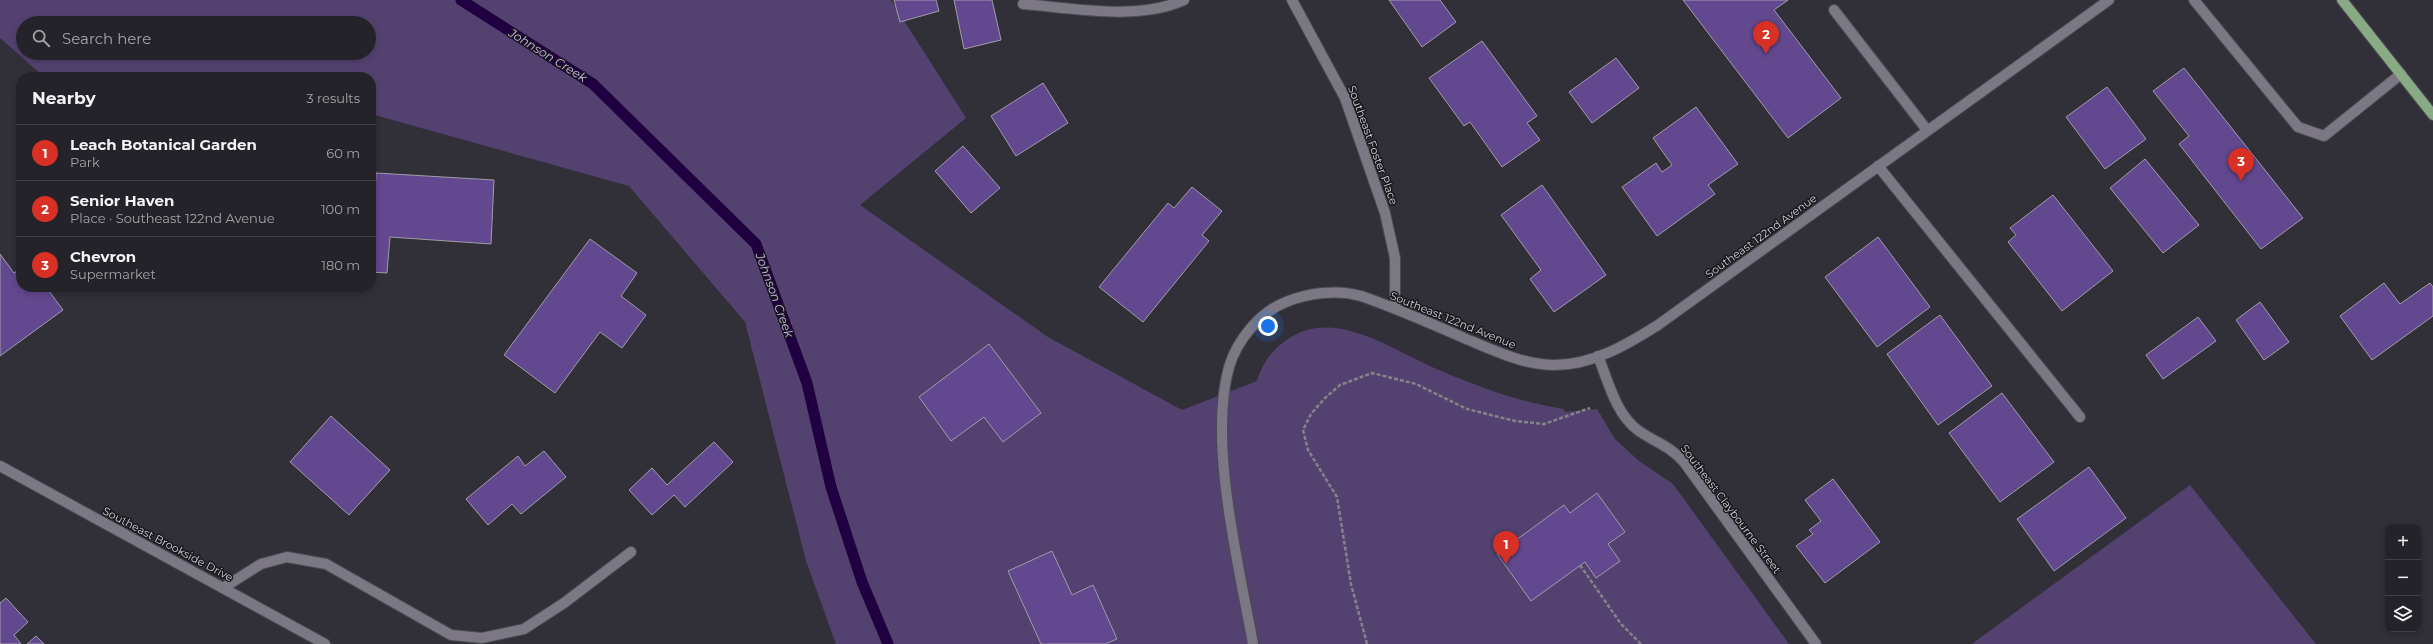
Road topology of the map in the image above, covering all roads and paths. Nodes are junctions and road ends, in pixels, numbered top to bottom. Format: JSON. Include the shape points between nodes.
{"nodes":[{"id":1,"x":1184,"y":0,"type":"edge"},
{"id":2,"x":1292,"y":0,"type":"edge"},
{"id":3,"x":2109,"y":0,"type":"edge"},
{"id":4,"x":2194,"y":0,"type":"edge"},
{"id":5,"x":2342,"y":0,"type":"edge"},
{"id":6,"x":1022,"y":4,"type":"dead end"},
{"id":7,"x":1834,"y":10,"type":"dead end"},
{"id":8,"x":2401,"y":74,"type":"junction"},
{"id":9,"x":2433,"y":115,"type":"edge"},
{"id":10,"x":1927,"y":130,"type":"junction"},
{"id":11,"x":1878,"y":166,"type":"junction"},
{"id":12,"x":1394,"y":308,"type":"junction"},
{"id":13,"x":1598,"y":356,"type":"junction"},
{"id":14,"x":1590,"y":408,"type":"dead end"},
{"id":15,"x":2080,"y":417,"type":"dead end"},
{"id":16,"x":0,"y":466,"type":"edge"},
{"id":17,"x":631,"y":552,"type":"dead end"},
{"id":18,"x":1580,"y":566,"type":"dead end"},
{"id":19,"x":223,"y":588,"type":"junction"},
{"id":20,"x":325,"y":644,"type":"edge"},
{"id":21,"x":1253,"y":644,"type":"edge"},
{"id":22,"x":1367,"y":644,"type":"edge"},
{"id":23,"x":1641,"y":644,"type":"edge"},
{"id":24,"x":1816,"y":644,"type":"edge"}],
"edges":[{"from":1,"to":6,"type":"street","via":[[1152,10],[1097,10]]},
{"from":2,"to":12,"type":"street","name":"Southeast Foster Place","via":[[1345,98],[1385,213],[1394,258]]},
{"from":3,"to":10,"type":"street","name":"Southeast 122nd Avenue"},
{"from":4,"to":8,"type":"street","via":[[2298,127],[2324,136]]},
{"from":5,"to":8,"type":"main road"},
{"from":7,"to":10,"type":"street"},
{"from":8,"to":9,"type":"main road"},
{"from":10,"to":11,"type":"street","name":"Southeast 122nd Avenue"},
{"from":11,"to":13,"type":"street","name":"Southeast 122nd Avenue","via":[[1658,325],[1626,345]]},
{"from":11,"to":15,"type":"street"},
{"from":12,"to":13,"type":"street","name":"Southeast 122nd Avenue","via":[[1501,353],[1530,362],[1556,365]]},
{"from":12,"to":21,"type":"street","name":"Southeast 122nd Avenue","via":[[1358,295],[1304,294],[1280,304],[1262,318],[1238,346],[1229,366],[1223,401],[1223,451],[1229,507]]},
{"from":13,"to":24,"type":"street","name":"Southeast Claybourne Street","via":[[1613,396],[1625,417],[1638,430],[1670,448],[1684,462]]},
{"from":14,"to":22,"type":"path","via":[[1544,424],[1515,421],[1467,409],[1416,384],[1372,373],[1340,385],[1325,398],[1311,414],[1304,430],[1308,450],[1337,497],[1351,584]]},
{"from":16,"to":19,"type":"street","name":"Southeast Brookside Drive"},
{"from":17,"to":19,"type":"street","via":[[564,603],[524,629],[482,638],[451,635],[326,564],[288,557],[261,564]]},
{"from":18,"to":23,"type":"path","via":[[1621,624]]},
{"from":19,"to":20,"type":"street","name":"Southeast Brookside Drive"}]}
